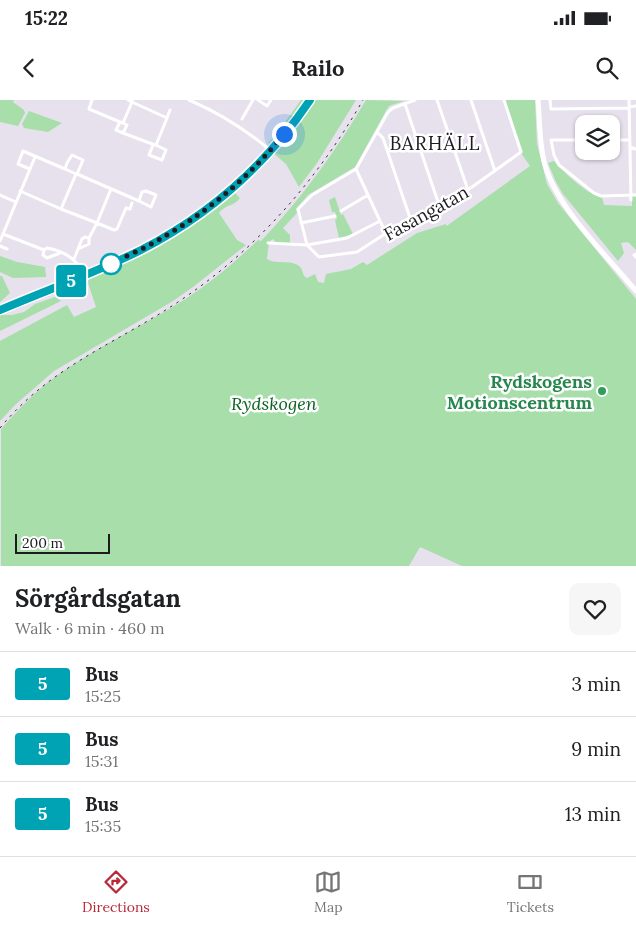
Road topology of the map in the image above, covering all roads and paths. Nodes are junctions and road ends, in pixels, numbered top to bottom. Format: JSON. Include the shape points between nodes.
{"nodes":[{"id":1,"x":92,"y":100,"type":"edge"},
{"id":2,"x":189,"y":100,"type":"edge"},
{"id":3,"x":253,"y":100,"type":"edge"},
{"id":4,"x":258,"y":100,"type":"edge"},
{"id":5,"x":271,"y":100,"type":"edge"},
{"id":6,"x":310,"y":100,"type":"edge"},
{"id":7,"x":415,"y":100,"type":"edge"},
{"id":8,"x":437,"y":100,"type":"edge"},
{"id":9,"x":470,"y":100,"type":"edge"},
{"id":10,"x":504,"y":100,"type":"edge"},
{"id":11,"x":539,"y":100,"type":"edge"},
{"id":12,"x":550,"y":100,"type":"edge"},
{"id":13,"x":629,"y":100,"type":"edge"},
{"id":14,"x":131,"y":101,"type":"edge"},
{"id":15,"x":404,"y":104,"type":"junction"},
{"id":16,"x":636,"y":106,"type":"edge"},
{"id":17,"x":629,"y":108,"type":"junction"},
{"id":18,"x":170,"y":110,"type":"dead end"},
{"id":19,"x":167,"y":118,"type":"junction"},
{"id":20,"x":242,"y":119,"type":"dead end"},
{"id":21,"x":121,"y":123,"type":"junction"},
{"id":22,"x":377,"y":132,"type":"junction"},
{"id":23,"x":123,"y":133,"type":"junction"},
{"id":24,"x":575,"y":140,"type":"edge"},
{"id":25,"x":620,"y":140,"type":"edge"},
{"id":26,"x":630,"y":140,"type":"junction"},
{"id":27,"x":154,"y":145,"type":"junction"},
{"id":28,"x":630,"y":147,"type":"junction"},
{"id":29,"x":636,"y":149,"type":"edge"},
{"id":30,"x":270,"y":151,"type":"junction"},
{"id":31,"x":35,"y":157,"type":"junction"},
{"id":32,"x":30,"y":169,"type":"junction"},
{"id":33,"x":66,"y":169,"type":"junction"},
{"id":34,"x":356,"y":169,"type":"junction"},
{"id":35,"x":495,"y":171,"type":"junction"},
{"id":36,"x":77,"y":174,"type":"junction"},
{"id":37,"x":111,"y":189,"type":"junction"},
{"id":38,"x":468,"y":190,"type":"junction"},
{"id":39,"x":20,"y":191,"type":"junction"},
{"id":40,"x":631,"y":194,"type":"junction"},
{"id":41,"x":0,"y":195,"type":"edge"},
{"id":42,"x":368,"y":195,"type":"junction"},
{"id":43,"x":636,"y":195,"type":"edge"},
{"id":44,"x":139,"y":200,"type":"junction"},
{"id":45,"x":631,"y":200,"type":"dead end"},
{"id":46,"x":16,"y":202,"type":"junction"},
{"id":47,"x":132,"y":203,"type":"dead end"},
{"id":48,"x":61,"y":208,"type":"junction"},
{"id":49,"x":440,"y":208,"type":"junction"},
{"id":50,"x":341,"y":211,"type":"dead end"},
{"id":51,"x":335,"y":216,"type":"dead end"},
{"id":52,"x":410,"y":218,"type":"junction"},
{"id":53,"x":380,"y":220,"type":"junction"},
{"id":54,"x":96,"y":223,"type":"junction"},
{"id":55,"x":301,"y":223,"type":"junction"},
{"id":56,"x":3,"y":234,"type":"junction"},
{"id":57,"x":386,"y":234,"type":"junction"},
{"id":58,"x":89,"y":238,"type":"junction"},
{"id":59,"x":0,"y":241,"type":"edge"},
{"id":60,"x":268,"y":243,"type":"dead end"},
{"id":61,"x":307,"y":245,"type":"junction"},
{"id":62,"x":0,"y":246,"type":"edge"},
{"id":63,"x":7,"y":249,"type":"dead end"},
{"id":64,"x":44,"y":250,"type":"junction"},
{"id":65,"x":78,"y":250,"type":"junction"},
{"id":66,"x":61,"y":253,"type":"junction"},
{"id":67,"x":74,"y":259,"type":"junction"},
{"id":68,"x":84,"y":276,"type":"junction"},
{"id":69,"x":636,"y":291,"type":"edge"},
{"id":70,"x":0,"y":310,"type":"edge"}],
"edges":[{"from":1,"to":21,"type":"street","via":[[89,109]]},
{"from":2,"to":30,"type":"street","via":[[231,120]]},
{"from":3,"to":20,"type":"street"},
{"from":4,"to":5,"type":"street","via":[[267,106]]},
{"from":6,"to":30,"type":"street"},
{"from":7,"to":15,"type":"street"},
{"from":8,"to":38,"type":"street"},
{"from":9,"to":35,"type":"street"},
{"from":10,"to":35,"type":"street","name":"Fasangatan","via":[[521,152]]},
{"from":11,"to":69,"type":"main road","via":[[544,163],[556,191]]},
{"from":12,"to":17,"type":"street","via":[[551,109]]},
{"from":13,"to":17,"type":"street"},
{"from":14,"to":19,"type":"street"},
{"from":14,"to":21,"type":"street"},
{"from":15,"to":22,"type":"street","via":[[389,111]]},
{"from":15,"to":49,"type":"street"},
{"from":16,"to":17,"type":"street"},
{"from":17,"to":26,"type":"street"},
{"from":18,"to":19,"type":"street"},
{"from":19,"to":27,"type":"street"},
{"from":21,"to":23,"type":"street","via":[[127,125]]},
{"from":21,"to":23,"type":"street","via":[[116,130]]},
{"from":22,"to":34,"type":"street"},
{"from":22,"to":52,"type":"street","via":[[384,138]]},
{"from":23,"to":27,"type":"street"},
{"from":24,"to":40,"type":"street","via":[[551,140],[559,165],[594,194]]},
{"from":25,"to":26,"type":"street"},
{"from":26,"to":28,"type":"street"},
{"from":27,"to":27,"type":"street","via":[[166,150],[162,160],[149,155]]},
{"from":28,"to":29,"type":"street"},
{"from":28,"to":40,"type":"street"},
{"from":30,"to":68,"type":"street","via":[[232,189],[184,225]]},
{"from":31,"to":32,"type":"street"},
{"from":31,"to":32,"type":"street","via":[[23,152],[20,158],[18,164]]},
{"from":31,"to":33,"type":"street"},
{"from":32,"to":39,"type":"street"},
{"from":33,"to":36,"type":"street"},
{"from":33,"to":36,"type":"street","via":[[72,155],[83,160]]},
{"from":34,"to":42,"type":"street"},
{"from":34,"to":55,"type":"street","via":[[306,200],[298,210]]},
{"from":35,"to":38,"type":"street","name":"Fasangatan"},
{"from":36,"to":37,"type":"street"},
{"from":36,"to":48,"type":"street"},
{"from":37,"to":44,"type":"street"},
{"from":37,"to":54,"type":"street"},
{"from":38,"to":49,"type":"street","name":"Fasangatan"},
{"from":39,"to":46,"type":"street"},
{"from":39,"to":48,"type":"street"},
{"from":40,"to":43,"type":"street"},
{"from":40,"to":45,"type":"street"},
{"from":41,"to":46,"type":"street"},
{"from":42,"to":50,"type":"street"},
{"from":42,"to":53,"type":"street"},
{"from":44,"to":44,"type":"street","via":[[142,192],[156,195],[151,207]]},
{"from":46,"to":56,"type":"street"},
{"from":47,"to":54,"type":"street","via":[[130,209],[126,208],[117,229]]},
{"from":48,"to":54,"type":"street"},
{"from":49,"to":52,"type":"street","name":"Fasangatan"},
{"from":51,"to":55,"type":"street"},
{"from":52,"to":57,"type":"street","name":"Fasangatan"},
{"from":53,"to":57,"type":"street"},
{"from":53,"to":61,"type":"street","via":[[354,236]]},
{"from":54,"to":58,"type":"street"},
{"from":55,"to":61,"type":"street"},
{"from":56,"to":59,"type":"street"},
{"from":56,"to":64,"type":"street"},
{"from":57,"to":61,"type":"street","name":"Fasangatan","via":[[362,250],[348,254],[319,257]]},
{"from":58,"to":65,"type":"street","via":[[89,244]]},
{"from":58,"to":65,"type":"street","via":[[83,237]]},
{"from":60,"to":61,"type":"street","name":"Fasangatan"},
{"from":62,"to":63,"type":"street"},
{"from":64,"to":66,"type":"street","via":[[48,248]]},
{"from":64,"to":66,"type":"street","via":[[43,255],[47,258]]},
{"from":65,"to":67,"type":"street"},
{"from":66,"to":67,"type":"street"},
{"from":67,"to":68,"type":"street"},
{"from":68,"to":70,"type":"street"}]}
